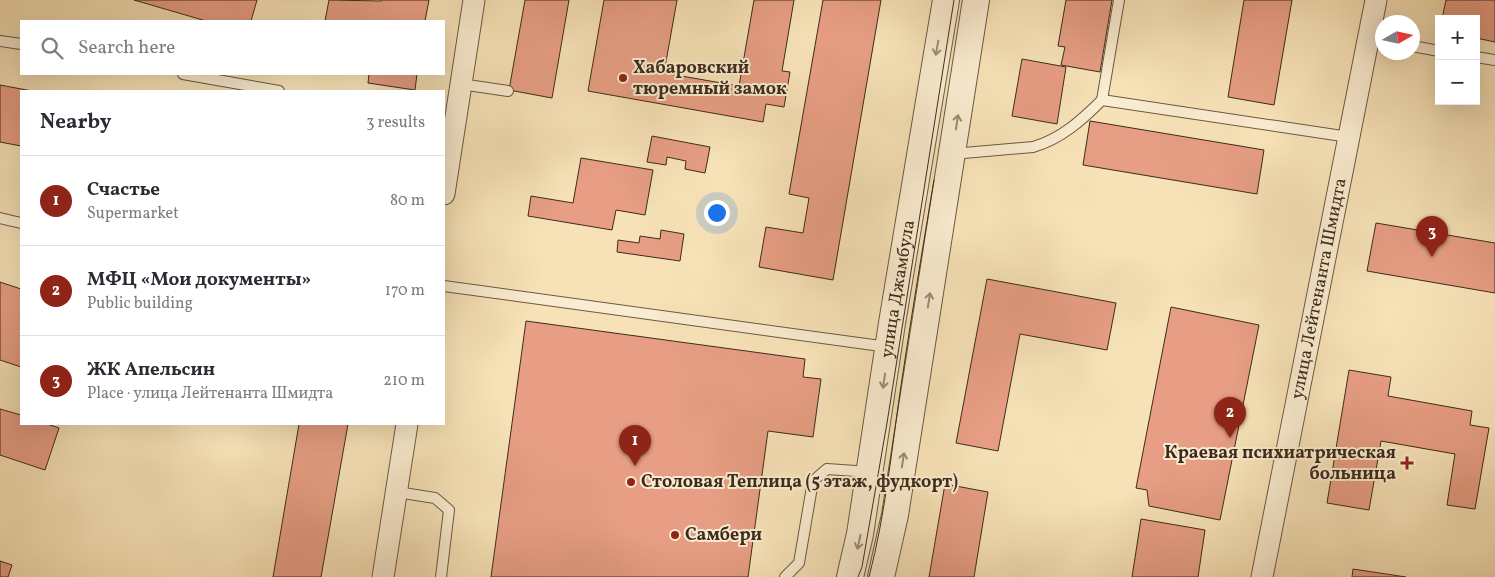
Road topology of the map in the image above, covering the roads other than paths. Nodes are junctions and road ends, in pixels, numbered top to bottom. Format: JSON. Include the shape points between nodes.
{"nodes":[{"id":1,"x":474,"y":0,"type":"edge"},
{"id":2,"x":946,"y":0,"type":"edge"},
{"id":3,"x":976,"y":0,"type":"edge"},
{"id":4,"x":1120,"y":0,"type":"edge"},
{"id":5,"x":1376,"y":0,"type":"edge"},
{"id":6,"x":0,"y":41,"type":"edge"},
{"id":7,"x":20,"y":44,"type":"edge"},
{"id":8,"x":1420,"y":47,"type":"edge"},
{"id":9,"x":1435,"y":50,"type":"edge"},
{"id":10,"x":1480,"y":58,"type":"edge"},
{"id":11,"x":1495,"y":60,"type":"edge"},
{"id":12,"x":189,"y":75,"type":"edge"},
{"id":13,"x":461,"y":84,"type":"junction"},
{"id":14,"x":273,"y":90,"type":"edge"},
{"id":15,"x":508,"y":91,"type":"dead end"},
{"id":16,"x":1102,"y":100,"type":"junction"},
{"id":17,"x":449,"y":122,"type":"edge"},
{"id":18,"x":1349,"y":137,"type":"junction"},
{"id":19,"x":952,"y":154,"type":"junction"},
{"id":20,"x":445,"y":180,"type":"edge"},
{"id":21,"x":0,"y":218,"type":"edge"},
{"id":22,"x":20,"y":223,"type":"edge"},
{"id":23,"x":445,"y":286,"type":"edge"},
{"id":24,"x":889,"y":347,"type":"junction"},
{"id":25,"x":407,"y":425,"type":"edge"},
{"id":26,"x":870,"y":472,"type":"junction"},
{"id":27,"x":396,"y":492,"type":"junction"},
{"id":28,"x":383,"y":577,"type":"edge"},
{"id":29,"x":441,"y":577,"type":"edge"},
{"id":30,"x":785,"y":577,"type":"edge"},
{"id":31,"x":850,"y":577,"type":"edge"},
{"id":32,"x":881,"y":577,"type":"edge"},
{"id":33,"x":1262,"y":577,"type":"edge"}],
"edges":[{"from":1,"to":13,"type":"street"},
{"from":2,"to":24,"type":"street","name":"улица Джамбула","one_way":true},
{"from":19,"to":3,"type":"street","name":"улица Джамбула","one_way":true},
{"from":4,"to":16,"type":"lane"},
{"from":5,"to":18,"type":"street","name":"улица Лейтенанта Шмидта","via":[[1372,40]]},
{"from":6,"to":7,"type":"lane"},
{"from":8,"to":9,"type":"lane"},
{"from":10,"to":11,"type":"lane"},
{"from":12,"to":14,"type":"lane"},
{"from":13,"to":15,"type":"lane"},
{"from":13,"to":17,"type":"street"},
{"from":16,"to":18,"type":"lane"},
{"from":16,"to":19,"type":"lane","via":[[1064,134],[1044,144]]},
{"from":17,"to":20,"type":"street"},
{"from":18,"to":33,"type":"street","name":"улица Лейтенанта Шмидта"},
{"from":32,"to":19,"type":"street","name":"улица Джамбула","one_way":true,"via":[[895,515]]},
{"from":21,"to":22,"type":"lane"},
{"from":23,"to":24,"type":"lane"},
{"from":24,"to":26,"type":"street","name":"улица Джамбула","one_way":true},
{"from":25,"to":27,"type":"street"},
{"from":26,"to":30,"type":"lane","via":[[827,469],[813,481],[798,563]]},
{"from":26,"to":31,"type":"street","name":"улица Джамбула","one_way":true},
{"from":27,"to":28,"type":"street"},
{"from":27,"to":29,"type":"lane","via":[[435,498],[449,510]]}]}
